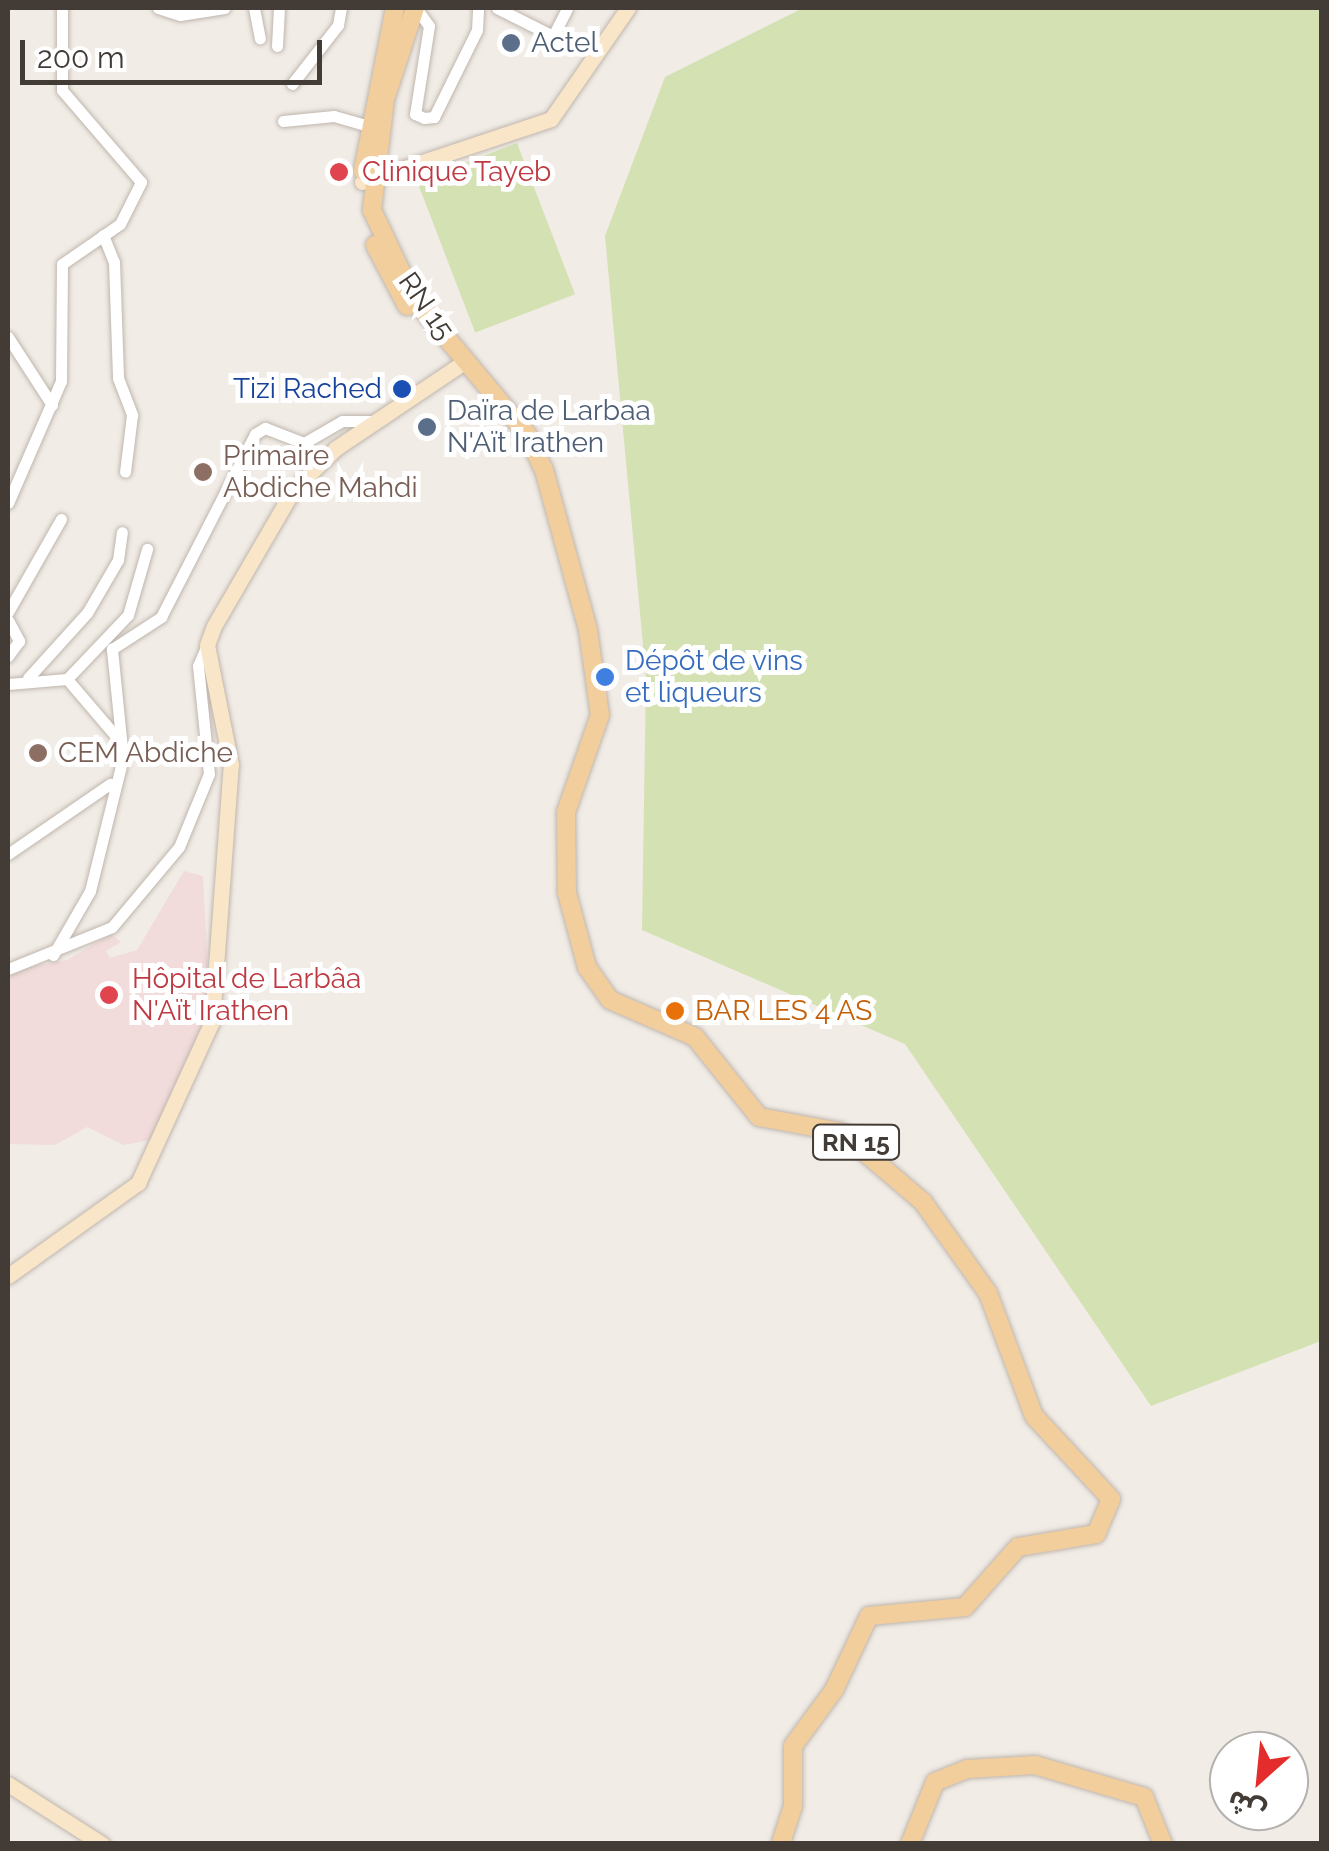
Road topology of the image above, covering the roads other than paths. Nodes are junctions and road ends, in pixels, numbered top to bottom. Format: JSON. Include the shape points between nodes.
{"nodes":[{"id":1,"x":62,"y":8,"type":"edge"},
{"id":2,"x":158,"y":8,"type":"edge"},
{"id":3,"x":224,"y":8,"type":"edge"},
{"id":4,"x":254,"y":8,"type":"edge"},
{"id":5,"x":279,"y":8,"type":"edge"},
{"id":6,"x":341,"y":8,"type":"edge"},
{"id":7,"x":395,"y":8,"type":"edge"},
{"id":8,"x":416,"y":8,"type":"edge"},
{"id":9,"x":478,"y":8,"type":"edge"},
{"id":10,"x":494,"y":8,"type":"edge"},
{"id":11,"x":567,"y":8,"type":"edge"},
{"id":12,"x":628,"y":8,"type":"edge"},
{"id":13,"x":478,"y":30,"type":"junction"},
{"id":14,"x":260,"y":38,"type":"dead end"},
{"id":15,"x":277,"y":46,"type":"dead end"},
{"id":16,"x":292,"y":84,"type":"dead end"},
{"id":17,"x":282,"y":121,"type":"dead end"},
{"id":18,"x":366,"y":125,"type":"junction"},
{"id":19,"x":367,"y":180,"type":"junction"},
{"id":20,"x":103,"y":235,"type":"junction"},
{"id":21,"x":8,"y":337,"type":"edge"},
{"id":22,"x":461,"y":357,"type":"junction"},
{"id":23,"x":52,"y":405,"type":"junction"},
{"id":24,"x":374,"y":421,"type":"junction"},
{"id":25,"x":125,"y":472,"type":"dead end"},
{"id":26,"x":8,"y":503,"type":"edge"},
{"id":27,"x":62,"y":519,"type":"dead end"},
{"id":28,"x":122,"y":532,"type":"dead end"},
{"id":29,"x":147,"y":549,"type":"dead end"},
{"id":30,"x":8,"y":616,"type":"edge"},
{"id":31,"x":208,"y":645,"type":"junction"},
{"id":32,"x":8,"y":656,"type":"edge"},
{"id":33,"x":28,"y":678,"type":"junction"},
{"id":34,"x":67,"y":679,"type":"junction"},
{"id":35,"x":8,"y":684,"type":"edge"},
{"id":36,"x":123,"y":744,"type":"junction"},
{"id":37,"x":110,"y":784,"type":"junction"},
{"id":38,"x":8,"y":854,"type":"edge"},
{"id":39,"x":53,"y":955,"type":"junction"},
{"id":40,"x":8,"y":969,"type":"edge"},
{"id":41,"x":8,"y":1276,"type":"edge"},
{"id":42,"x":8,"y":1784,"type":"edge"},
{"id":43,"x":102,"y":1844,"type":"edge"},
{"id":44,"x":781,"y":1844,"type":"edge"},
{"id":45,"x":910,"y":1844,"type":"edge"},
{"id":46,"x":1164,"y":1844,"type":"edge"}],
"edges":[{"from":1,"to":20,"type":"street","via":[[62,90],[141,182]]},
{"from":2,"to":3,"type":"street","via":[[180,15]]},
{"from":4,"to":14,"type":"street"},
{"from":5,"to":15,"type":"street"},
{"from":6,"to":16,"type":"street","via":[[338,25]]},
{"from":7,"to":18,"type":"main road","name":"RN 15"},
{"from":8,"to":13,"type":"street","via":[[430,26],[415,114],[434,117]]},
{"from":8,"to":19,"type":"main road","name":"RN 15"},
{"from":9,"to":13,"type":"street"},
{"from":10,"to":11,"type":"street","via":[[553,36]]},
{"from":10,"to":13,"type":"street"},
{"from":12,"to":19,"type":"main road","via":[[552,119]]},
{"from":17,"to":18,"type":"street","via":[[334,116]]},
{"from":18,"to":19,"type":"main road","name":"RN 15"},
{"from":19,"to":22,"type":"main road","name":"RN 15","via":[[379,235]]},
{"from":20,"to":23,"type":"street","via":[[74,251],[55,282],[65,356]]},
{"from":20,"to":25,"type":"street","via":[[114,262],[118,378],[132,415]]},
{"from":21,"to":23,"type":"street"},
{"from":22,"to":24,"type":"main road"},
{"from":22,"to":44,"type":"main road","number":"RN 15","via":[[537,452],[588,630],[600,729],[566,812],[567,893],[596,984],[695,1036],[759,1117],[840,1132],[922,1202],[982,1282],[1034,1416],[1112,1500],[1096,1534],[1018,1547],[964,1608],[869,1616],[834,1690],[793,1746],[793,1806]]},
{"from":23,"to":26,"type":"street"},
{"from":24,"to":31,"type":"main road","via":[[293,490]]},
{"from":24,"to":36,"type":"street","via":[[342,421],[304,443],[265,428],[245,447],[161,617],[112,649]]},
{"from":27,"to":30,"type":"street"},
{"from":28,"to":33,"type":"street","via":[[118,560],[88,613]]},
{"from":29,"to":34,"type":"street","via":[[128,615]]},
{"from":30,"to":32,"type":"street","via":[[19,641]]},
{"from":31,"to":39,"type":"street","via":[[198,666],[209,774],[202,804],[112,927]]},
{"from":31,"to":41,"type":"main road","via":[[231,765],[212,1022],[138,1183]]},
{"from":33,"to":34,"type":"street"},
{"from":33,"to":35,"type":"street"},
{"from":34,"to":36,"type":"street"},
{"from":36,"to":37,"type":"street"},
{"from":37,"to":38,"type":"street"},
{"from":37,"to":39,"type":"street","via":[[90,890]]},
{"from":39,"to":40,"type":"street"},
{"from":42,"to":43,"type":"main road"},
{"from":45,"to":46,"type":"main road","via":[[935,1782],[1024,1764],[1144,1797]]}]}
